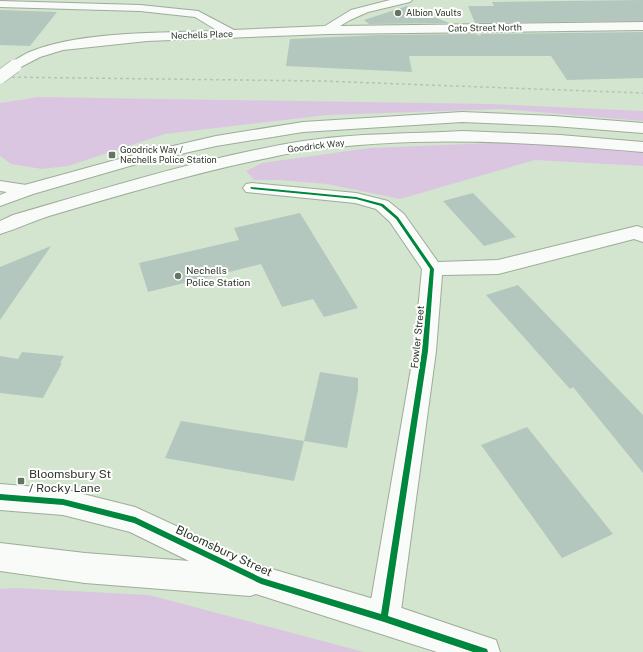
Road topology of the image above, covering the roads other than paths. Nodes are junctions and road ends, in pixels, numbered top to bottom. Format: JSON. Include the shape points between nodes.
{"nodes":[{"id":1,"x":406,"y":0,"type":"edge"},
{"id":2,"x":0,"y":4,"type":"edge"},
{"id":3,"x":643,"y":26,"type":"edge"},
{"id":4,"x":328,"y":30,"type":"junction"},
{"id":5,"x":232,"y":34,"type":"junction"},
{"id":6,"x":0,"y":77,"type":"edge"},
{"id":7,"x":643,"y":128,"type":"edge"},
{"id":8,"x":643,"y":147,"type":"edge"},
{"id":9,"x":0,"y":186,"type":"edge"},
{"id":10,"x":252,"y":188,"type":"dead end"},
{"id":11,"x":27,"y":190,"type":"junction"},
{"id":12,"x":0,"y":201,"type":"edge"},
{"id":13,"x":0,"y":228,"type":"edge"},
{"id":14,"x":643,"y":236,"type":"edge"},
{"id":15,"x":432,"y":269,"type":"junction"},
{"id":16,"x":0,"y":496,"type":"edge"},
{"id":17,"x":0,"y":557,"type":"edge"},
{"id":18,"x":261,"y":581,"type":"junction"},
{"id":19,"x":384,"y":618,"type":"junction"},
{"id":20,"x":484,"y":652,"type":"edge"}],
"edges":[{"from":1,"to":4,"type":"street","via":[[355,12],[339,19]]},
{"from":2,"to":5,"type":"street","via":[[140,8],[198,14]]},
{"from":3,"to":4,"type":"street","name":"Cato Street North"},
{"from":4,"to":5,"type":"street","name":"Nechells Place"},
{"from":5,"to":6,"type":"street","name":"Nechells Place","bridge":true,"via":[[147,37],[61,46],[35,54]]},
{"from":7,"to":11,"type":"street","name":"Goodrick Way","via":[[462,117],[303,127],[216,141]]},
{"from":8,"to":13,"type":"street","name":"Goodrick Way","via":[[463,136],[304,146],[148,181],[20,219]]},
{"from":9,"to":11,"type":"street"},
{"from":10,"to":15,"type":"street","via":[[356,198],[382,205],[397,218]]},
{"from":11,"to":12,"type":"street","name":"Goodrick Way"},
{"from":14,"to":15,"type":"street","via":[[637,232],[498,267]]},
{"from":15,"to":19,"type":"street","name":"Fowler Street","via":[[425,351]]},
{"from":16,"to":18,"type":"street","name":"Bloomsbury Street","via":[[63,502],[135,520]]},
{"from":17,"to":18,"type":"street","name":"Bloomsbury Street","via":[[85,568]]},
{"from":18,"to":19,"type":"street","name":"Bloomsbury Street"},
{"from":19,"to":20,"type":"street","name":"Bloomsbury Street"}]}
